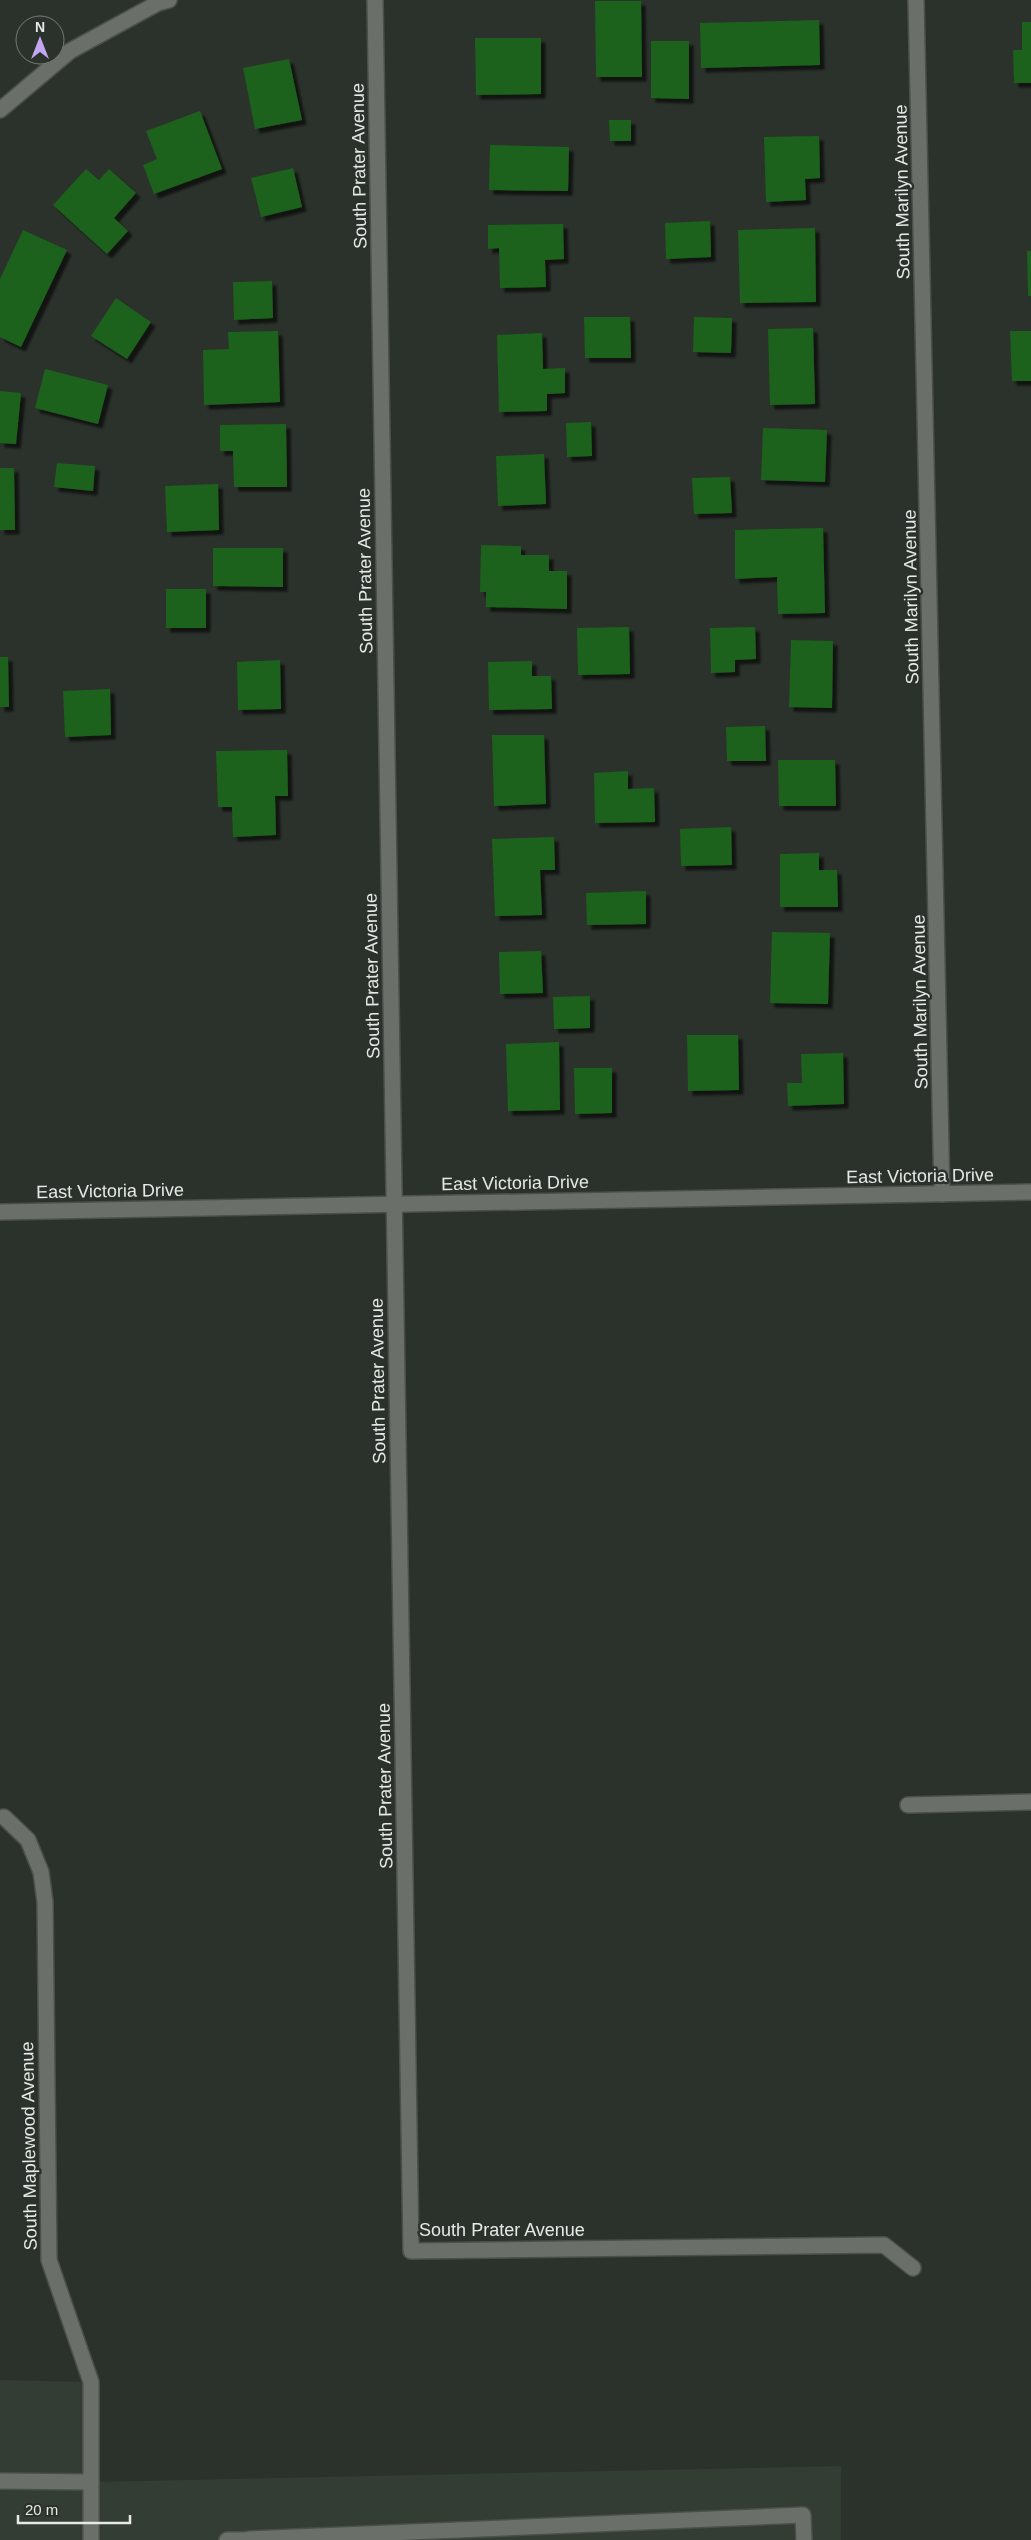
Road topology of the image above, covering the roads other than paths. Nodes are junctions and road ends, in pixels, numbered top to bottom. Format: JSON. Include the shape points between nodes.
{"nodes":[{"id":1,"x":169,"y":0,"type":"edge"},
{"id":2,"x":375,"y":0,"type":"edge"},
{"id":3,"x":916,"y":0,"type":"edge"},
{"id":4,"x":0,"y":110,"type":"edge"},
{"id":5,"x":1031,"y":1192,"type":"edge"},
{"id":6,"x":942,"y":1194,"type":"junction"},
{"id":7,"x":394,"y":1204,"type":"junction"},
{"id":8,"x":0,"y":1212,"type":"edge"},
{"id":9,"x":1031,"y":1802,"type":"edge"},
{"id":10,"x":908,"y":1805,"type":"dead end"},
{"id":11,"x":4,"y":1817,"type":"dead end"},
{"id":12,"x":913,"y":2268,"type":"dead end"},
{"id":13,"x":0,"y":2481,"type":"edge"},
{"id":14,"x":91,"y":2482,"type":"junction"},
{"id":15,"x":248,"y":2539,"type":"edge"},
{"id":16,"x":91,"y":2540,"type":"edge"},
{"id":17,"x":228,"y":2540,"type":"edge"},
{"id":18,"x":804,"y":2540,"type":"edge"}],
"edges":[{"from":1,"to":4,"type":"street","via":[[70,51]]},
{"from":2,"to":7,"type":"street","name":"South Prater Avenue"},
{"from":3,"to":6,"type":"street","name":"South Marilyn Avenue"},
{"from":5,"to":6,"type":"street","name":"East Victoria Drive"},
{"from":6,"to":7,"type":"street","name":"East Victoria Drive"},
{"from":7,"to":8,"type":"street","name":"East Victoria Drive"},
{"from":7,"to":12,"type":"street","name":"South Prater Avenue","via":[[411,2251],[884,2245]]},
{"from":9,"to":10,"type":"street"},
{"from":11,"to":14,"type":"street","name":"South Maplewood Avenue","via":[[28,1840],[40,1872],[45,1902],[49,2260],[91,2382]]},
{"from":13,"to":14,"type":"street"},
{"from":14,"to":16,"type":"street","name":"South Maplewood Avenue"},
{"from":15,"to":17,"type":"street"},
{"from":15,"to":18,"type":"street","via":[[803,2515]]}]}
